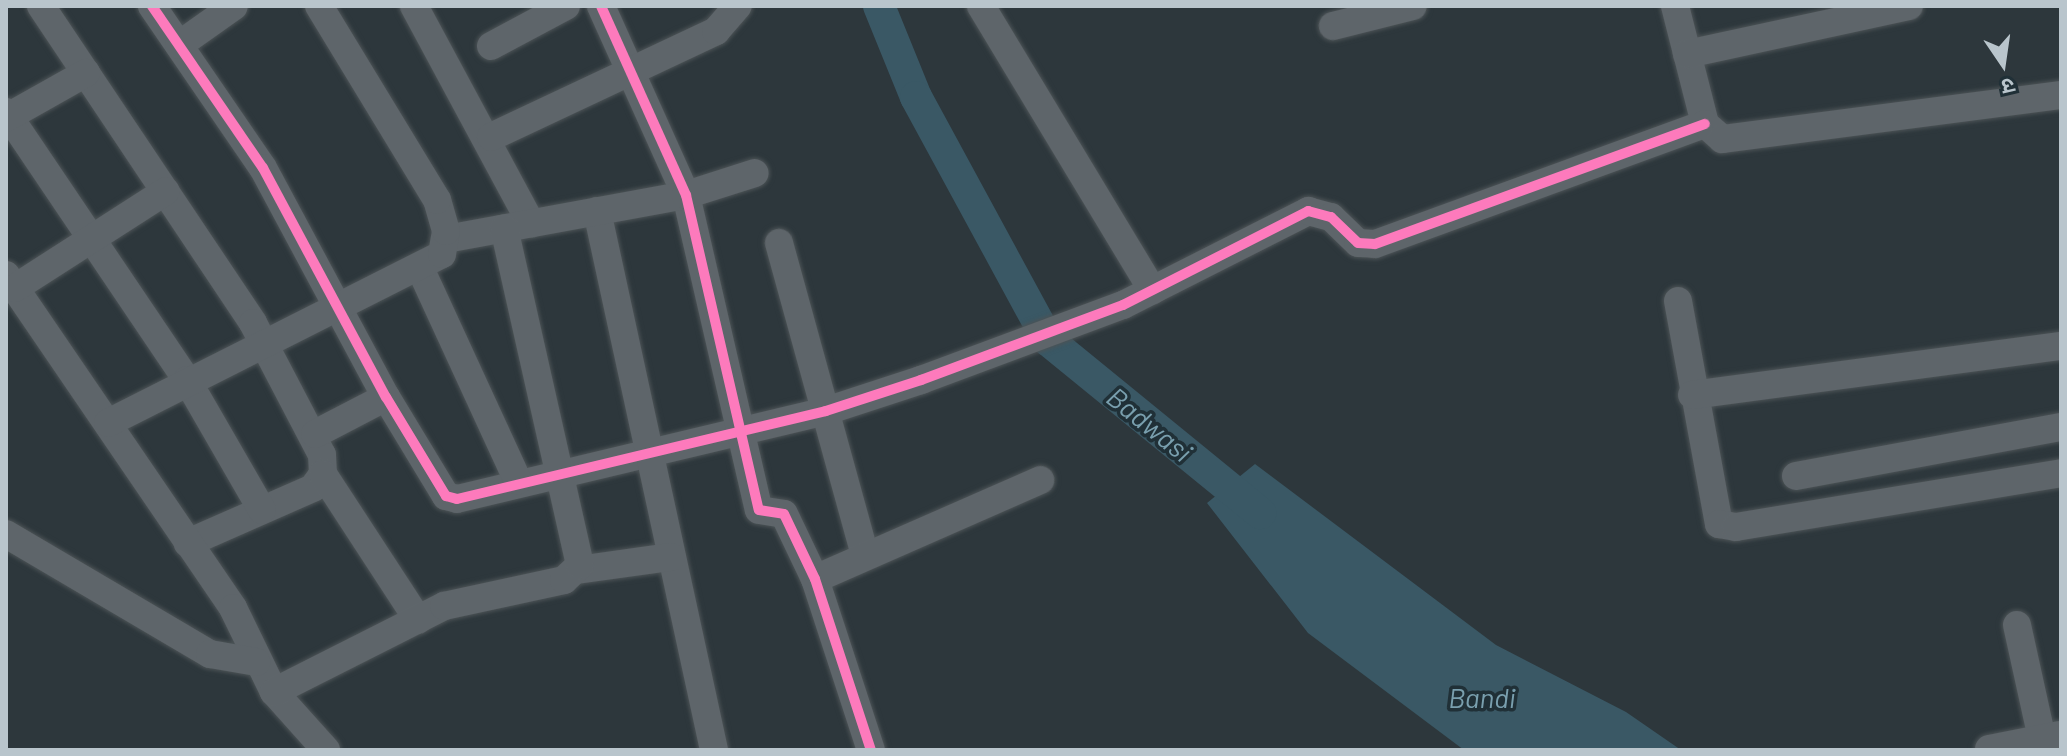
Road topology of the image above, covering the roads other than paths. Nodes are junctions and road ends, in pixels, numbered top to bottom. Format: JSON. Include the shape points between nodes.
{"nodes":[{"id":1,"x":41,"y":6,"type":"edge"},
{"id":2,"x":152,"y":6,"type":"edge"},
{"id":3,"x":234,"y":6,"type":"edge"},
{"id":4,"x":414,"y":6,"type":"edge"},
{"id":5,"x":566,"y":6,"type":"edge"},
{"id":6,"x":601,"y":6,"type":"edge"},
{"id":7,"x":738,"y":6,"type":"edge"},
{"id":8,"x":981,"y":6,"type":"edge"},
{"id":9,"x":1413,"y":6,"type":"edge"},
{"id":10,"x":1675,"y":6,"type":"edge"},
{"id":11,"x":1909,"y":6,"type":"edge"},
{"id":12,"x":329,"y":10,"type":"edge"},
{"id":13,"x":1333,"y":26,"type":"dead end"},
{"id":14,"x":179,"y":45,"type":"junction"},
{"id":15,"x":491,"y":46,"type":"dead end"},
{"id":16,"x":1687,"y":54,"type":"junction"},
{"id":17,"x":632,"y":69,"type":"junction"},
{"id":18,"x":86,"y":73,"type":"junction"},
{"id":19,"x":2061,"y":95,"type":"edge"},
{"id":20,"x":7,"y":116,"type":"edge"},
{"id":21,"x":1705,"y":124,"type":"junction"},
{"id":22,"x":491,"y":137,"type":"junction"},
{"id":23,"x":755,"y":173,"type":"dead end"},
{"id":24,"x":166,"y":191,"type":"junction"},
{"id":25,"x":686,"y":195,"type":"junction"},
{"id":26,"x":597,"y":211,"type":"junction"},
{"id":27,"x":518,"y":226,"type":"junction"},
{"id":28,"x":87,"y":237,"type":"junction"},
{"id":29,"x":446,"y":239,"type":"junction"},
{"id":30,"x":779,"y":243,"type":"dead end"},
{"id":31,"x":420,"y":268,"type":"junction"},
{"id":32,"x":10,"y":282,"type":"edge"},
{"id":33,"x":1152,"y":290,"type":"junction"},
{"id":34,"x":1678,"y":301,"type":"dead end"},
{"id":35,"x":340,"y":306,"type":"junction"},
{"id":36,"x":263,"y":344,"type":"junction"},
{"id":37,"x":2061,"y":346,"type":"edge"},
{"id":38,"x":187,"y":380,"type":"junction"},
{"id":39,"x":1692,"y":395,"type":"junction"},
{"id":40,"x":386,"y":397,"type":"junction"},
{"id":41,"x":826,"y":411,"type":"junction"},
{"id":42,"x":108,"y":423,"type":"junction"},
{"id":43,"x":2061,"y":427,"type":"edge"},
{"id":44,"x":740,"y":430,"type":"junction"},
{"id":45,"x":315,"y":434,"type":"junction"},
{"id":46,"x":648,"y":449,"type":"junction"},
{"id":47,"x":558,"y":470,"type":"junction"},
{"id":48,"x":2061,"y":473,"type":"edge"},
{"id":49,"x":323,"y":474,"type":"junction"},
{"id":50,"x":1796,"y":476,"type":"dead end"},
{"id":51,"x":1040,"y":480,"type":"dead end"},
{"id":52,"x":518,"y":481,"type":"junction"},
{"id":53,"x":262,"y":510,"type":"junction"},
{"id":54,"x":6,"y":534,"type":"edge"},
{"id":55,"x":188,"y":543,"type":"junction"},
{"id":56,"x":865,"y":555,"type":"junction"},
{"id":57,"x":671,"y":557,"type":"junction"},
{"id":58,"x":577,"y":570,"type":"junction"},
{"id":59,"x":815,"y":579,"type":"junction"},
{"id":60,"x":418,"y":620,"type":"junction"},
{"id":61,"x":2017,"y":625,"type":"dead end"},
{"id":62,"x":256,"y":662,"type":"junction"},
{"id":63,"x":274,"y":692,"type":"junction"},
{"id":64,"x":2051,"y":737,"type":"edge"},
{"id":65,"x":710,"y":748,"type":"edge"},
{"id":66,"x":867,"y":748,"type":"edge"},
{"id":67,"x":1989,"y":749,"type":"edge"},
{"id":68,"x":326,"y":750,"type":"edge"}],
"edges":[{"from":1,"to":18,"type":"street"},
{"from":2,"to":14,"type":"street"},
{"from":3,"to":14,"type":"street"},
{"from":4,"to":22,"type":"street"},
{"from":5,"to":15,"type":"street"},
{"from":6,"to":17,"type":"street"},
{"from":7,"to":17,"type":"street","via":[[716,31]]},
{"from":8,"to":33,"type":"street"},
{"from":9,"to":13,"type":"street"},
{"from":10,"to":16,"type":"street"},
{"from":11,"to":16,"type":"street"},
{"from":12,"to":29,"type":"street","via":[[430,187]]},
{"from":14,"to":35,"type":"street","via":[[263,168]]},
{"from":16,"to":21,"type":"street"},
{"from":17,"to":22,"type":"street"},
{"from":17,"to":25,"type":"street"},
{"from":18,"to":20,"type":"street"},
{"from":18,"to":24,"type":"street"},
{"from":19,"to":21,"type":"street","via":[[1738,139],[1717,137]]},
{"from":20,"to":28,"type":"street"},
{"from":21,"to":33,"type":"street","via":[[1375,244],[1358,243],[1331,217],[1308,211]]},
{"from":22,"to":27,"type":"street"},
{"from":23,"to":25,"type":"street"},
{"from":24,"to":28,"type":"street"},
{"from":24,"to":36,"type":"street"},
{"from":25,"to":26,"type":"street"},
{"from":25,"to":44,"type":"street"},
{"from":26,"to":27,"type":"street"},
{"from":26,"to":46,"type":"street"},
{"from":27,"to":29,"type":"street"},
{"from":27,"to":47,"type":"street"},
{"from":28,"to":32,"type":"street"},
{"from":28,"to":38,"type":"street"},
{"from":29,"to":31,"type":"street","via":[[438,258]]},
{"from":30,"to":41,"type":"street"},
{"from":31,"to":35,"type":"street"},
{"from":31,"to":52,"type":"street"},
{"from":32,"to":42,"type":"street"},
{"from":33,"to":41,"type":"street","via":[[960,366]]},
{"from":34,"to":39,"type":"street"},
{"from":35,"to":36,"type":"street"},
{"from":35,"to":40,"type":"street"},
{"from":36,"to":38,"type":"street"},
{"from":36,"to":45,"type":"street"},
{"from":37,"to":39,"type":"street"},
{"from":38,"to":42,"type":"street"},
{"from":38,"to":53,"type":"street"},
{"from":39,"to":48,"type":"street","via":[[1713,517],[1726,527]]},
{"from":40,"to":45,"type":"street"},
{"from":40,"to":52,"type":"street","via":[[446,496],[457,499]]},
{"from":41,"to":44,"type":"street"},
{"from":41,"to":56,"type":"street"},
{"from":42,"to":55,"type":"street"},
{"from":43,"to":50,"type":"street"},
{"from":44,"to":46,"type":"street"},
{"from":44,"to":59,"type":"street","via":[[759,510],[784,514]]},
{"from":45,"to":49,"type":"street"},
{"from":46,"to":47,"type":"street"},
{"from":46,"to":57,"type":"street"},
{"from":47,"to":52,"type":"street"},
{"from":47,"to":58,"type":"street"},
{"from":49,"to":53,"type":"street","via":[[306,491]]},
{"from":49,"to":60,"type":"street"},
{"from":51,"to":56,"type":"street"},
{"from":53,"to":55,"type":"street"},
{"from":54,"to":62,"type":"street","via":[[210,654]]},
{"from":55,"to":62,"type":"street","via":[[233,608]]},
{"from":56,"to":59,"type":"street"},
{"from":57,"to":58,"type":"street"},
{"from":57,"to":65,"type":"street"},
{"from":58,"to":60,"type":"street"},
{"from":59,"to":66,"type":"street"},
{"from":60,"to":63,"type":"street"},
{"from":61,"to":64,"type":"street"},
{"from":62,"to":63,"type":"street"},
{"from":63,"to":68,"type":"street"},
{"from":64,"to":67,"type":"street"}]}
